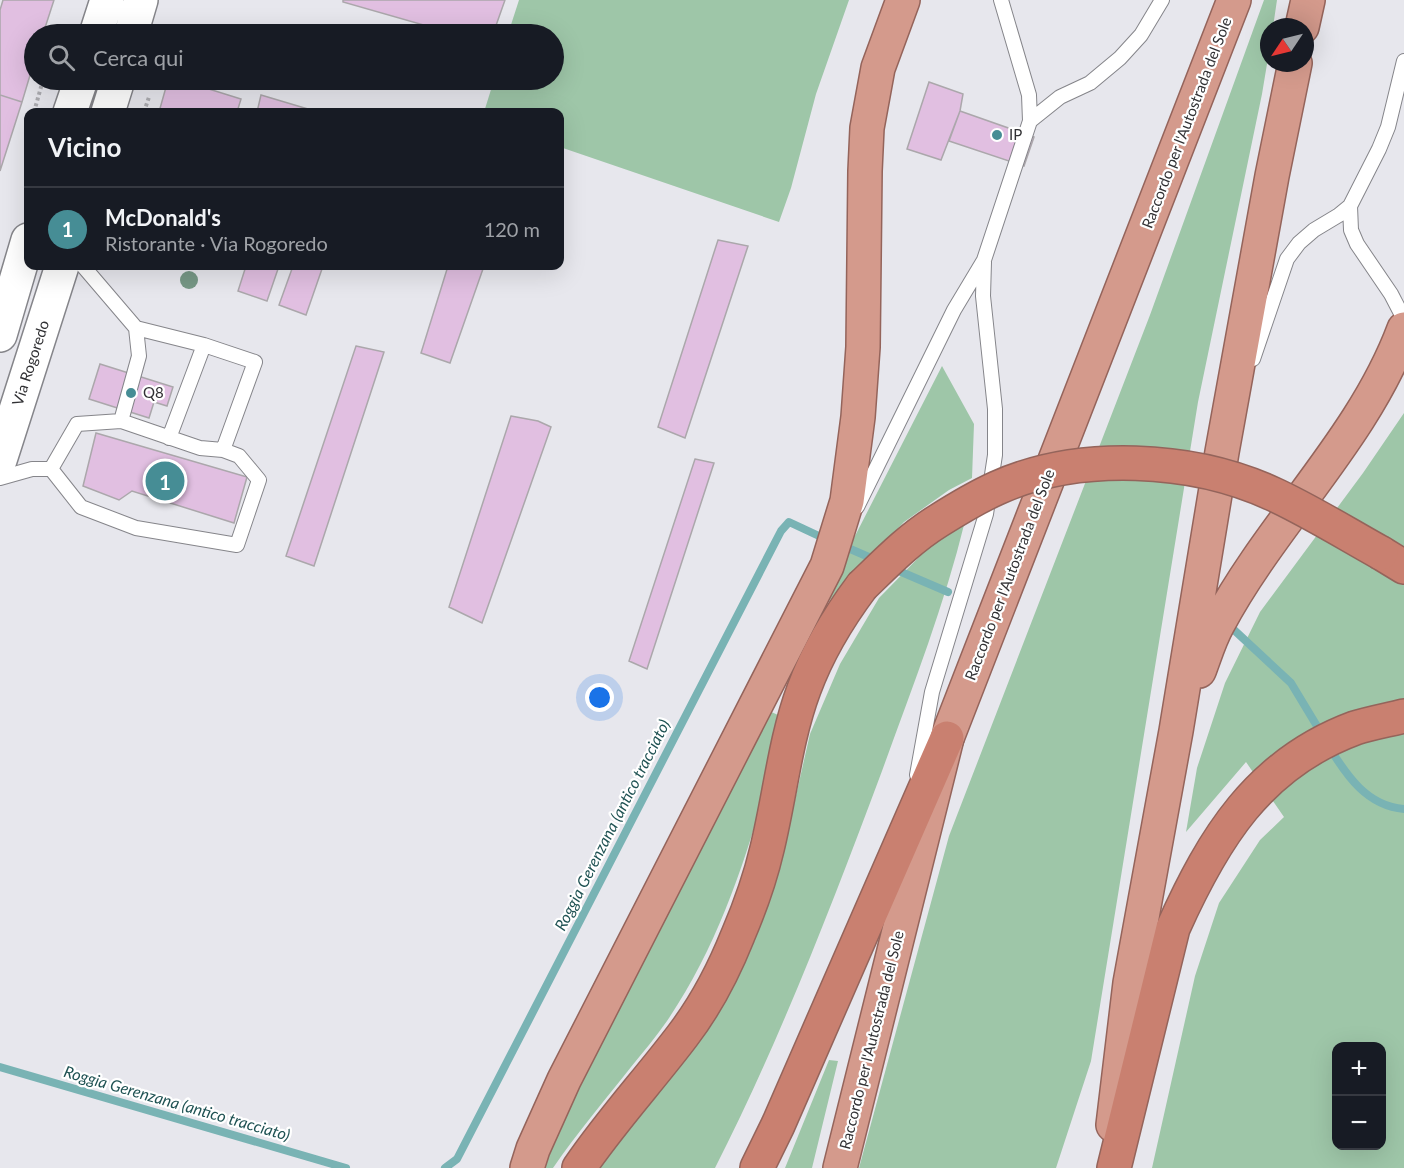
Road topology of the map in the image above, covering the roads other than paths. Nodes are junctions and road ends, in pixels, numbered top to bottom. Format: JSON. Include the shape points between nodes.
{"nodes":[{"id":1,"x":107,"y":0,"type":"edge"},
{"id":2,"x":141,"y":0,"type":"edge"},
{"id":3,"x":903,"y":0,"type":"edge"},
{"id":4,"x":1001,"y":0,"type":"edge"},
{"id":5,"x":1162,"y":0,"type":"edge"},
{"id":6,"x":1234,"y":0,"type":"edge"},
{"id":7,"x":1308,"y":0,"type":"edge"},
{"id":8,"x":1304,"y":18,"type":"edge"},
{"id":9,"x":99,"y":24,"type":"edge"},
{"id":10,"x":134,"y":24,"type":"edge"},
{"id":11,"x":1404,"y":61,"type":"edge"},
{"id":12,"x":1293,"y":72,"type":"edge"},
{"id":13,"x":78,"y":90,"type":"edge"},
{"id":14,"x":115,"y":90,"type":"edge"},
{"id":15,"x":71,"y":108,"type":"edge"},
{"id":16,"x":109,"y":108,"type":"edge"},
{"id":17,"x":1030,"y":122,"type":"junction"},
{"id":18,"x":1350,"y":206,"type":"junction"},
{"id":19,"x":24,"y":254,"type":"edge"},
{"id":20,"x":984,"y":260,"type":"junction"},
{"id":21,"x":61,"y":270,"type":"edge"},
{"id":22,"x":86,"y":270,"type":"edge"},
{"id":23,"x":1404,"y":319,"type":"edge"},
{"id":24,"x":136,"y":328,"type":"junction"},
{"id":25,"x":1404,"y":329,"type":"edge"},
{"id":26,"x":0,"y":335,"type":"edge"},
{"id":27,"x":204,"y":345,"type":"junction"},
{"id":28,"x":121,"y":421,"type":"junction"},
{"id":29,"x":169,"y":438,"type":"junction"},
{"id":30,"x":224,"y":450,"type":"junction"},
{"id":31,"x":1222,"y":452,"type":"junction"},
{"id":32,"x":0,"y":460,"type":"edge"},
{"id":33,"x":51,"y":469,"type":"junction"},
{"id":34,"x":0,"y":478,"type":"edge"},
{"id":35,"x":827,"y":566,"type":"junction"},
{"id":36,"x":1404,"y":567,"type":"edge"},
{"id":37,"x":1404,"y":716,"type":"edge"},
{"id":38,"x":1176,"y":731,"type":"junction"},
{"id":39,"x":947,"y":738,"type":"junction"},
{"id":40,"x":907,"y":830,"type":"junction"},
{"id":41,"x":527,"y":1168,"type":"edge"},
{"id":42,"x":579,"y":1168,"type":"edge"},
{"id":43,"x":757,"y":1168,"type":"edge"},
{"id":44,"x":840,"y":1168,"type":"edge"},
{"id":45,"x":1108,"y":1168,"type":"edge"},
{"id":46,"x":1114,"y":1168,"type":"edge"}],
"edges":[{"from":1,"to":9,"type":"street"},
{"from":2,"to":10,"type":"street"},
{"from":3,"to":35,"type":"highway","via":[[878,68],[867,128],[858,417],[847,501]]},
{"from":4,"to":17,"type":"lane","via":[[1029,95]]},
{"from":5,"to":17,"type":"lane","via":[[1141,35],[1120,58]]},
{"from":6,"to":39,"type":"highway","name":"Raccordo per l'Autostrada del Sole"},
{"from":7,"to":8,"type":"highway"},
{"from":11,"to":18,"type":"lane","via":[[1388,127]]},
{"from":12,"to":31,"type":"highway"},
{"from":13,"to":15,"type":"street"},
{"from":14,"to":16,"type":"street"},
{"from":17,"to":20,"type":"lane"},
{"from":18,"to":23,"type":"lane","via":[[1357,244]]},
{"from":18,"to":31,"type":"lane","via":[[1314,230],[1287,259]]},
{"from":19,"to":26,"type":"street"},
{"from":20,"to":35,"type":"lane","via":[[954,310]]},
{"from":20,"to":40,"type":"lane","via":[[982,296],[995,409],[995,454],[986,514],[932,692]]},
{"from":21,"to":32,"type":"street","name":"Via Rogoredo"},
{"from":22,"to":24,"type":"lane"},
{"from":24,"to":27,"type":"lane"},
{"from":24,"to":28,"type":"lane","via":[[139,356]]},
{"from":25,"to":38,"type":"highway","via":[[1381,382],[1360,416],[1217,625]]},
{"from":27,"to":29,"type":"lane"},
{"from":27,"to":30,"type":"lane","via":[[255,362]]},
{"from":28,"to":29,"type":"lane"},
{"from":28,"to":33,"type":"lane","via":[[77,424]]},
{"from":29,"to":30,"type":"lane","via":[[200,448]]},
{"from":30,"to":33,"type":"lane","via":[[239,456],[259,480],[237,544],[136,528],[81,507]]},
{"from":31,"to":38,"type":"highway"},
{"from":33,"to":34,"type":"lane","via":[[32,469]]},
{"from":35,"to":41,"type":"highway","via":[[564,1080]]},
{"from":36,"to":42,"type":"highway","bridge":true,"via":[[1272,494],[1199,470],[1159,465],[1079,466],[1034,475],[998,487],[936,522],[901,548],[862,586],[819,653],[794,721],[753,897],[720,975],[685,1033]]},
{"from":37,"to":46,"type":"highway","via":[[1355,729],[1294,760],[1262,786],[1216,843],[1173,928]]},
{"from":38,"to":45,"type":"highway","via":[[1130,983]]},
{"from":39,"to":40,"type":"highway"},
{"from":39,"to":44,"type":"highway","name":"Raccordo per l'Autostrada del Sole"},
{"from":40,"to":43,"type":"highway"}]}
